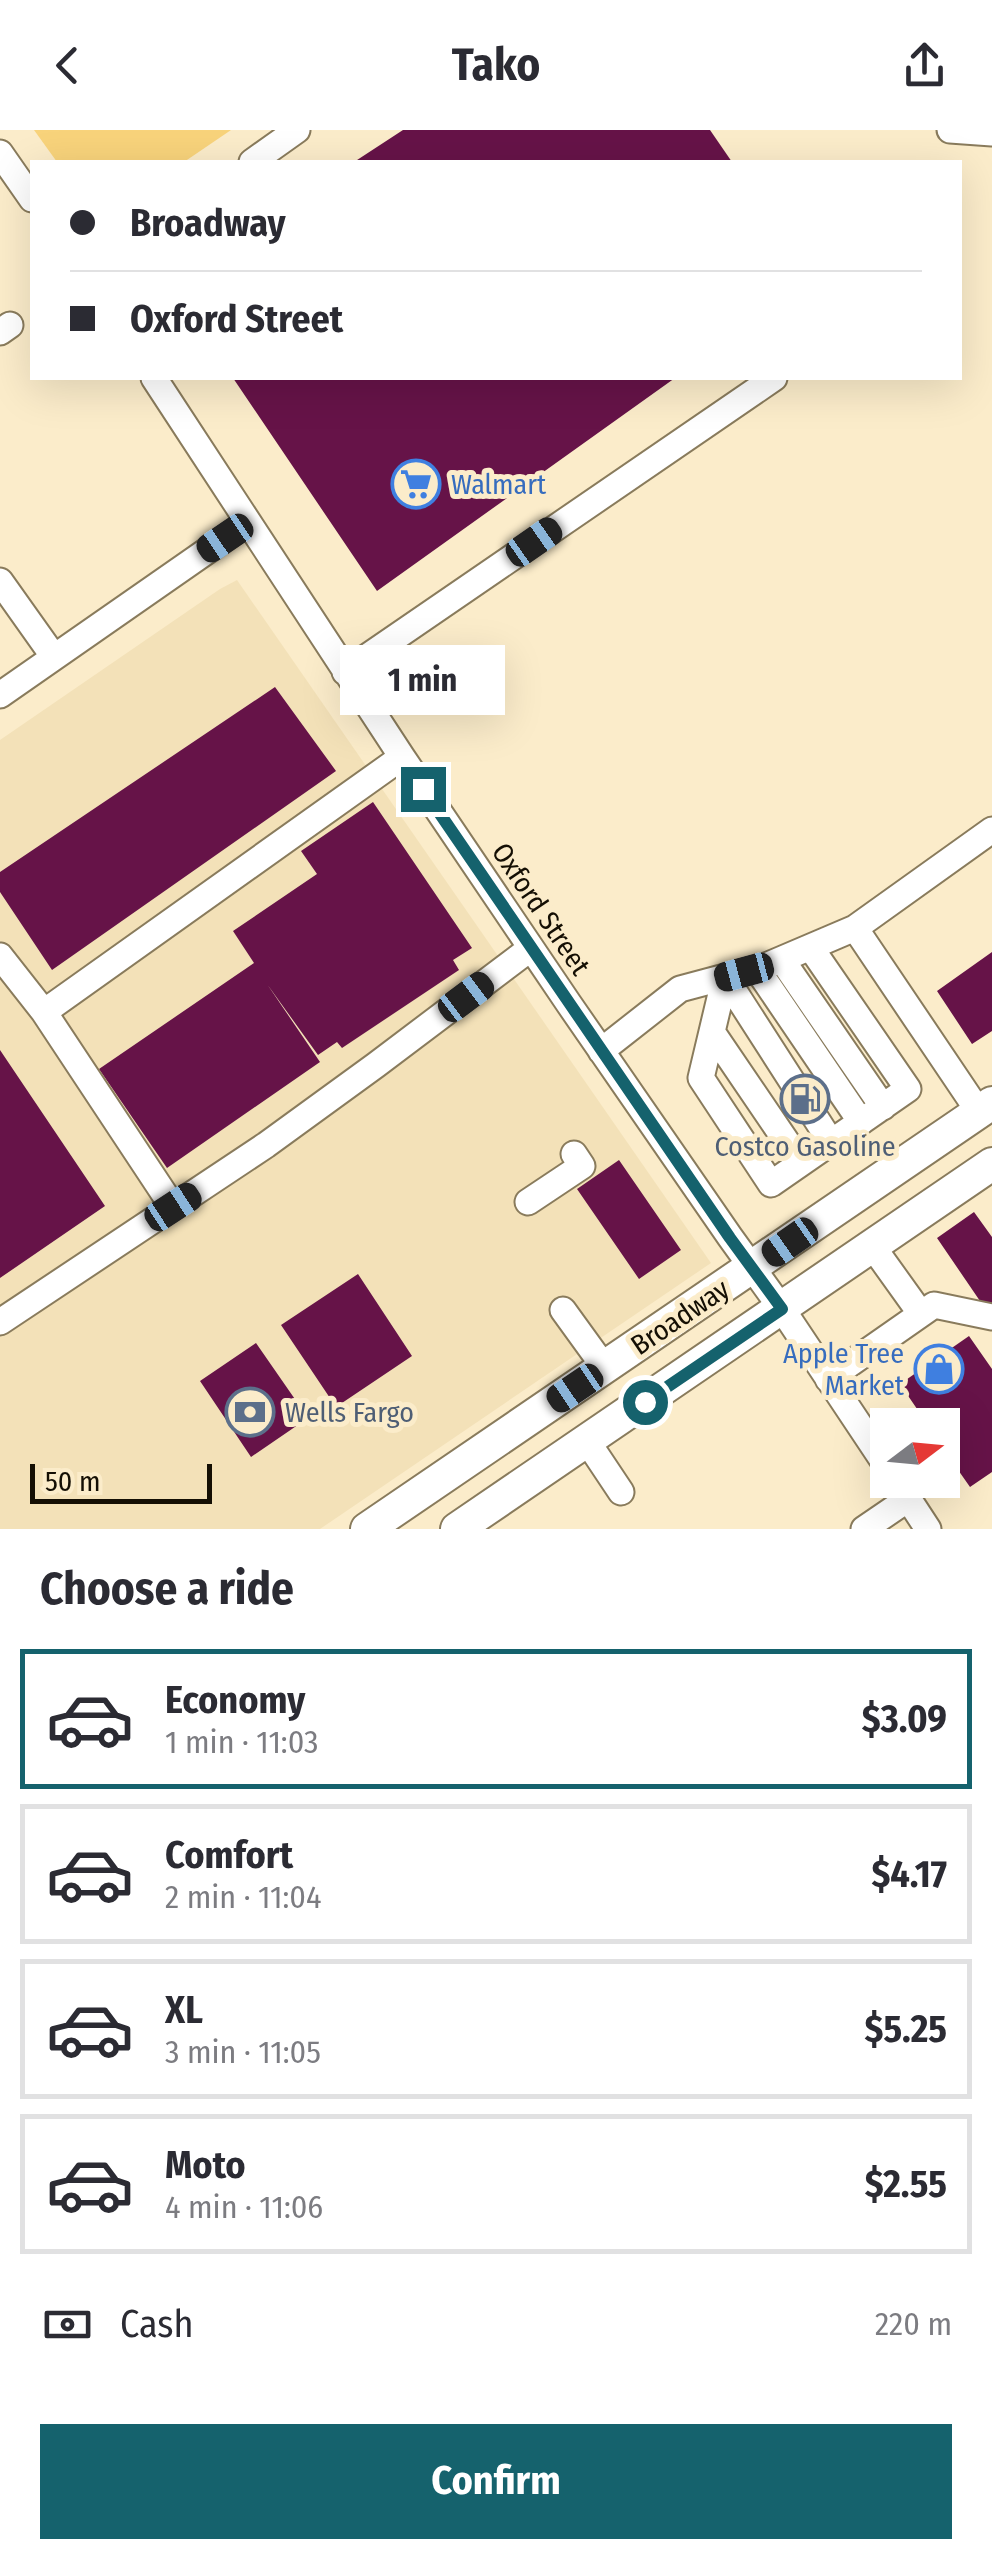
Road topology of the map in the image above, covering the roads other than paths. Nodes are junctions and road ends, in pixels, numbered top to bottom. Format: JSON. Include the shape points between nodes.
{"nodes":[{"id":1,"x":297,"y":130,"type":"edge"},
{"id":2,"x":950,"y":130,"type":"edge"},
{"id":3,"x":992,"y":133,"type":"edge"},
{"id":4,"x":0,"y":153,"type":"edge"},
{"id":5,"x":255,"y":160,"type":"edge"},
{"id":6,"x":30,"y":196,"type":"edge"},
{"id":7,"x":155,"y":380,"type":"edge"},
{"id":8,"x":771,"y":380,"type":"edge"},
{"id":9,"x":247,"y":523,"type":"junction"},
{"id":10,"x":0,"y":581,"type":"edge"},
{"id":11,"x":54,"y":657,"type":"junction"},
{"id":12,"x":344,"y":672,"type":"junction"},
{"id":13,"x":0,"y":695,"type":"edge"},
{"id":14,"x":402,"y":757,"type":"junction"},
{"id":15,"x":992,"y":830,"type":"edge"},
{"id":16,"x":855,"y":928,"type":"junction"},
{"id":17,"x":531,"y":948,"type":"junction"},
{"id":18,"x":811,"y":948,"type":"junction"},
{"id":19,"x":0,"y":956,"type":"edge"},
{"id":20,"x":782,"y":960,"type":"junction"},
{"id":21,"x":756,"y":969,"type":"junction"},
{"id":22,"x":724,"y":977,"type":"junction"},
{"id":23,"x":44,"y":1012,"type":"junction"},
{"id":24,"x":712,"y":1032,"type":"junction"},
{"id":25,"x":602,"y":1051,"type":"junction"},
{"id":26,"x":986,"y":1107,"type":"edge"},
{"id":27,"x":872,"y":1114,"type":"junction"},
{"id":28,"x":832,"y":1142,"type":"junction"},
{"id":29,"x":574,"y":1154,"type":"dead end"},
{"id":30,"x":801,"y":1164,"type":"junction"},
{"id":31,"x":992,"y":1164,"type":"edge"},
{"id":32,"x":528,"y":1202,"type":"dead end"},
{"id":33,"x":173,"y":1207,"type":"junction"},
{"id":34,"x":873,"y":1246,"type":"junction"},
{"id":35,"x":752,"y":1269,"type":"junction"},
{"id":36,"x":782,"y":1309,"type":"junction"},
{"id":37,"x":563,"y":1310,"type":"dead end"},
{"id":38,"x":921,"y":1314,"type":"junction"},
{"id":39,"x":992,"y":1317,"type":"edge"},
{"id":40,"x":0,"y":1322,"type":"edge"},
{"id":41,"x":605,"y":1368,"type":"junction"},
{"id":42,"x":828,"y":1379,"type":"junction"},
{"id":43,"x":587,"y":1440,"type":"junction"},
{"id":44,"x":870,"y":1441,"type":"edge"},
{"id":45,"x":621,"y":1492,"type":"dead end"},
{"id":46,"x":894,"y":1498,"type":"edge"},
{"id":47,"x":907,"y":1498,"type":"edge"},
{"id":48,"x":366,"y":1529,"type":"edge"},
{"id":49,"x":457,"y":1529,"type":"edge"},
{"id":50,"x":864,"y":1529,"type":"edge"},
{"id":51,"x":928,"y":1529,"type":"edge"}],
"edges":[{"from":1,"to":5,"type":"street"},
{"from":2,"to":3,"type":"street"},
{"from":4,"to":6,"type":"street"},
{"from":7,"to":9,"type":"street","name":"Oxford Street"},
{"from":8,"to":12,"type":"street"},
{"from":9,"to":11,"type":"street"},
{"from":9,"to":12,"type":"street","name":"Oxford Street"},
{"from":10,"to":11,"type":"street"},
{"from":11,"to":13,"type":"street"},
{"from":12,"to":14,"type":"street","name":"Oxford Street"},
{"from":14,"to":17,"type":"street","name":"Oxford Street"},
{"from":14,"to":23,"type":"street"},
{"from":15,"to":16,"type":"street"},
{"from":16,"to":18,"type":"street"},
{"from":16,"to":26,"type":"street"},
{"from":17,"to":25,"type":"street","name":"Oxford Street"},
{"from":17,"to":33,"type":"street"},
{"from":18,"to":20,"type":"street"},
{"from":18,"to":27,"type":"street","via":[[908,1089]]},
{"from":19,"to":23,"type":"street"},
{"from":20,"to":21,"type":"street"},
{"from":20,"to":27,"type":"street"},
{"from":21,"to":22,"type":"street"},
{"from":21,"to":27,"type":"street"},
{"from":22,"to":24,"type":"street"},
{"from":22,"to":25,"type":"street","via":[[680,989]]},
{"from":22,"to":28,"type":"street"},
{"from":23,"to":33,"type":"street"},
{"from":24,"to":30,"type":"street"},
{"from":24,"to":30,"type":"street","via":[[701,1078],[771,1184]]},
{"from":25,"to":35,"type":"street","name":"Oxford Street"},
{"from":26,"to":35,"type":"main road","name":"Broadway"},
{"from":27,"to":28,"type":"street"},
{"from":28,"to":30,"type":"street"},
{"from":29,"to":32,"type":"street","via":[[582,1166]]},
{"from":31,"to":34,"type":"main road","name":"Broadway"},
{"from":33,"to":40,"type":"street"},
{"from":34,"to":36,"type":"main road","name":"Broadway"},
{"from":34,"to":38,"type":"street"},
{"from":35,"to":36,"type":"street","name":"Oxford Street"},
{"from":35,"to":41,"type":"main road","name":"Broadway"},
{"from":36,"to":42,"type":"street","name":"Oxford Street"},
{"from":36,"to":43,"type":"main road","name":"Broadway"},
{"from":37,"to":41,"type":"street"},
{"from":38,"to":39,"type":"street","via":[[934,1305]]},
{"from":38,"to":42,"type":"street"},
{"from":41,"to":48,"type":"main road","name":"Broadway"},
{"from":42,"to":44,"type":"street","name":"Oxford Street"},
{"from":43,"to":45,"type":"street"},
{"from":43,"to":49,"type":"main road","name":"Broadway"},
{"from":46,"to":50,"type":"street"},
{"from":47,"to":51,"type":"street"}]}
